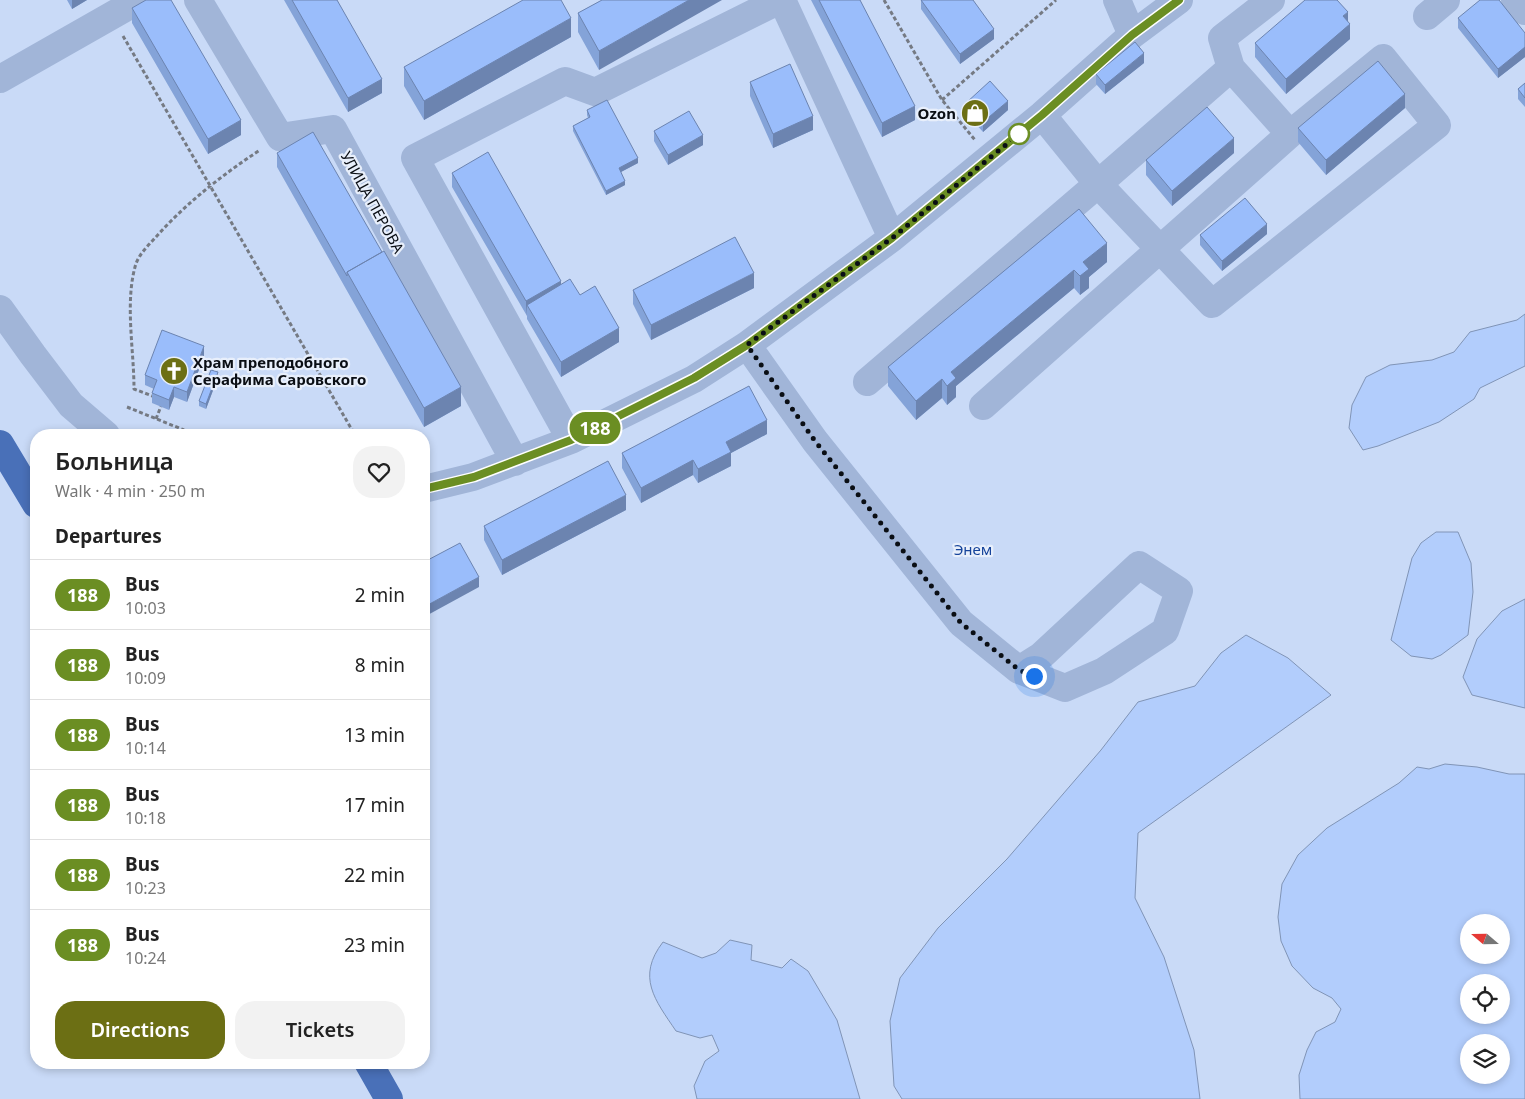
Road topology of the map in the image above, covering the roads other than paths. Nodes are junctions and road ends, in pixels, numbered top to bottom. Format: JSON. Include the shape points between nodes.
{"nodes":[{"id":1,"x":139,"y":0,"type":"edge"},
{"id":2,"x":198,"y":0,"type":"edge"},
{"id":3,"x":781,"y":0,"type":"edge"},
{"id":4,"x":1117,"y":0,"type":"edge"},
{"id":5,"x":1179,"y":0,"type":"edge"},
{"id":6,"x":1271,"y":0,"type":"edge"},
{"id":7,"x":1515,"y":0,"type":"edge"},
{"id":8,"x":1525,"y":11,"type":"edge"},
{"id":9,"x":1132,"y":35,"type":"junction"},
{"id":10,"x":1231,"y":68,"type":"junction"},
{"id":11,"x":0,"y":79,"type":"edge"},
{"id":12,"x":1042,"y":115,"type":"junction"},
{"id":13,"x":1290,"y":134,"type":"junction"},
{"id":14,"x":1098,"y":184,"type":"junction"},
{"id":15,"x":892,"y":238,"type":"junction"},
{"id":16,"x":1159,"y":250,"type":"junction"},
{"id":17,"x":0,"y":309,"type":"edge"},
{"id":18,"x":747,"y":345,"type":"junction"},
{"id":19,"x":867,"y":382,"type":"dead end"},
{"id":20,"x":983,"y":406,"type":"dead end"},
{"id":21,"x":99,"y":429,"type":"edge"},
{"id":22,"x":571,"y":440,"type":"junction"},
{"id":23,"x":0,"y":444,"type":"edge"},
{"id":24,"x":515,"y":462,"type":"junction"},
{"id":25,"x":430,"y":488,"type":"edge"},
{"id":26,"x":30,"y":494,"type":"edge"},
{"id":27,"x":1019,"y":670,"type":"junction"},
{"id":28,"x":372,"y":1069,"type":"edge"},
{"id":29,"x":388,"y":1099,"type":"edge"}],
"edges":[{"from":1,"to":11,"type":"street"},
{"from":2,"to":24,"type":"street","name":"УЛИЦА ПЕРОВА","via":[[280,137],[334,129]]},
{"from":3,"to":15,"type":"street"},
{"from":3,"to":22,"type":"street","via":[[595,92],[565,81],[416,158]]},
{"from":4,"to":9,"type":"street"},
{"from":5,"to":9,"type":"street"},
{"from":6,"to":10,"type":"street","via":[[1222,38]]},
{"from":7,"to":8,"type":"street"},
{"from":9,"to":12,"type":"street"},
{"from":10,"to":13,"type":"street"},
{"from":10,"to":14,"type":"street"},
{"from":12,"to":14,"type":"street"},
{"from":12,"to":15,"type":"street"},
{"from":13,"to":16,"type":"street"},
{"from":13,"to":16,"type":"street","via":[[1383,58],[1437,125],[1212,304]]},
{"from":14,"to":16,"type":"street"},
{"from":14,"to":19,"type":"street"},
{"from":15,"to":18,"type":"street"},
{"from":16,"to":20,"type":"street"},
{"from":17,"to":21,"type":"street","via":[[71,405]]},
{"from":18,"to":22,"type":"street","via":[[694,378]]},
{"from":18,"to":27,"type":"street","via":[[815,441],[961,623]]},
{"from":22,"to":24,"type":"street"},
{"from":23,"to":26,"type":"highway"},
{"from":24,"to":25,"type":"street","via":[[474,477]]},
{"from":27,"to":27,"type":"street","via":[[1065,688],[1104,671],[1166,631],[1179,591],[1139,565],[1041,656]]},
{"from":28,"to":29,"type":"highway"}]}
